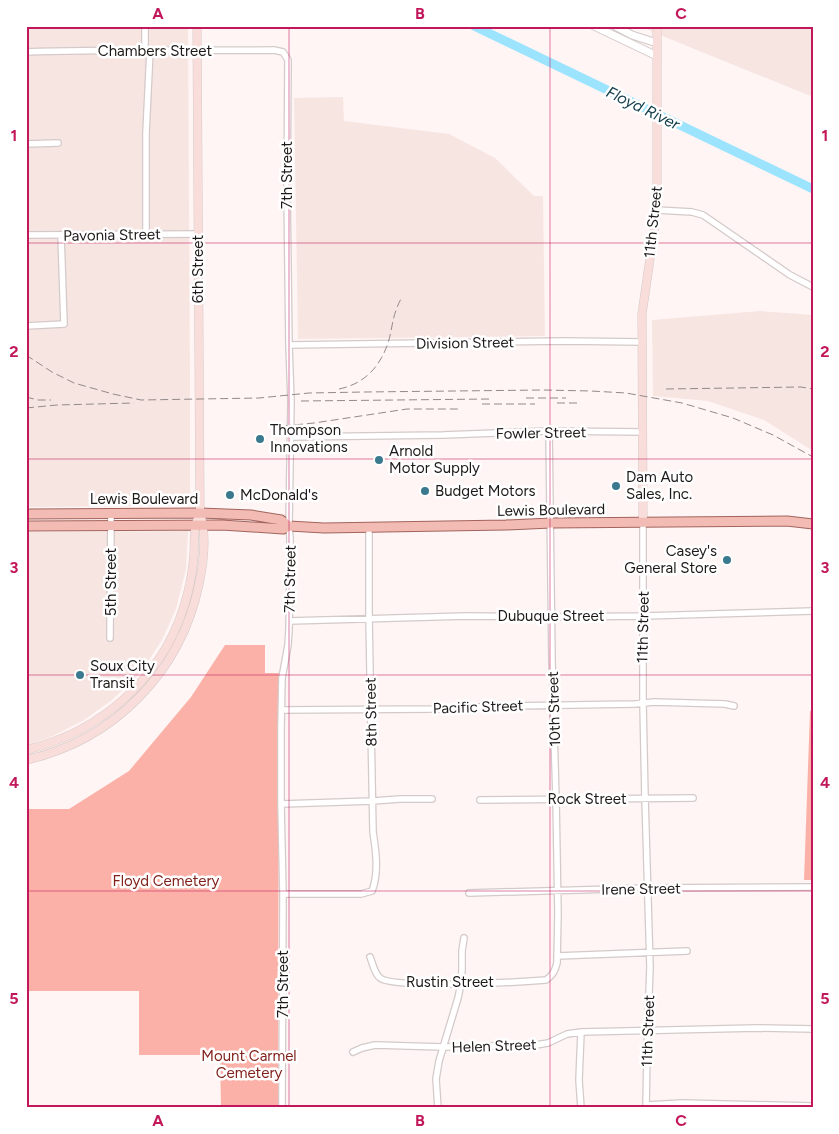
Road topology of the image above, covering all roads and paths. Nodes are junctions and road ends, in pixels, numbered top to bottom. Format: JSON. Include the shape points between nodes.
{"nodes":[{"id":1,"x":144,"y":26,"type":"edge"},
{"id":2,"x":197,"y":26,"type":"edge"},
{"id":3,"x":594,"y":26,"type":"edge"},
{"id":4,"x":615,"y":26,"type":"edge"},
{"id":5,"x":657,"y":26,"type":"edge"},
{"id":6,"x":657,"y":43,"type":"junction"},
{"id":7,"x":147,"y":50,"type":"junction"},
{"id":8,"x":197,"y":51,"type":"junction"},
{"id":9,"x":26,"y":52,"type":"edge"},
{"id":10,"x":283,"y":52,"type":"joint"},
{"id":11,"x":657,"y":56,"type":"junction"},
{"id":12,"x":58,"y":143,"type":"dead end"},
{"id":13,"x":26,"y":144,"type":"edge"},
{"id":14,"x":657,"y":210,"type":"junction"},
{"id":15,"x":146,"y":234,"type":"junction"},
{"id":16,"x":198,"y":234,"type":"junction"},
{"id":17,"x":26,"y":235,"type":"edge"},
{"id":18,"x":61,"y":236,"type":"junction"},
{"id":19,"x":813,"y":287,"type":"edge"},
{"id":20,"x":26,"y":326,"type":"edge"},
{"id":21,"x":642,"y":342,"type":"junction"},
{"id":22,"x":288,"y":345,"type":"junction"},
{"id":23,"x":549,"y":431,"type":"junction"},
{"id":24,"x":643,"y":432,"type":"junction"},
{"id":25,"x":290,"y":437,"type":"junction"},
{"id":26,"x":200,"y":512,"type":"junction"},
{"id":27,"x":112,"y":513,"type":"junction"},
{"id":28,"x":26,"y":514,"type":"edge"},
{"id":29,"x":551,"y":523,"type":"junction"},
{"id":30,"x":644,"y":523,"type":"junction"},
{"id":31,"x":813,"y":524,"type":"edge"},
{"id":32,"x":199,"y":525,"type":"junction"},
{"id":33,"x":26,"y":526,"type":"edge"},
{"id":34,"x":111,"y":526,"type":"junction"},
{"id":35,"x":289,"y":526,"type":"junction"},
{"id":36,"x":369,"y":527,"type":"junction"},
{"id":37,"x":813,"y":611,"type":"edge"},
{"id":38,"x":644,"y":616,"type":"junction"},
{"id":39,"x":552,"y":617,"type":"junction"},
{"id":40,"x":369,"y":618,"type":"junction"},
{"id":41,"x":289,"y":621,"type":"junction"},
{"id":42,"x":110,"y":638,"type":"dead end"},
{"id":43,"x":643,"y":703,"type":"junction"},
{"id":44,"x":554,"y":704,"type":"junction"},
{"id":45,"x":734,"y":706,"type":"dead end"},
{"id":46,"x":371,"y":709,"type":"junction"},
{"id":47,"x":282,"y":710,"type":"junction"},
{"id":48,"x":26,"y":750,"type":"edge"},
{"id":49,"x":26,"y":760,"type":"edge"},
{"id":50,"x":645,"y":798,"type":"junction"},
{"id":51,"x":693,"y":798,"type":"dead end"},
{"id":52,"x":432,"y":799,"type":"dead end"},
{"id":53,"x":556,"y":799,"type":"junction"},
{"id":54,"x":480,"y":800,"type":"dead end"},
{"id":55,"x":373,"y":801,"type":"junction"},
{"id":56,"x":281,"y":804,"type":"junction"},
{"id":57,"x":813,"y":886,"type":"edge"},
{"id":58,"x":648,"y":888,"type":"junction"},
{"id":59,"x":558,"y":891,"type":"junction"},
{"id":60,"x":469,"y":893,"type":"dead end"},
{"id":61,"x":283,"y":894,"type":"junction"},
{"id":62,"x":464,"y":938,"type":"dead end"},
{"id":63,"x":687,"y":951,"type":"dead end"},
{"id":64,"x":649,"y":952,"type":"junction"},
{"id":65,"x":557,"y":956,"type":"junction"},
{"id":66,"x":370,"y":957,"type":"dead end"},
{"id":67,"x":543,"y":980,"type":"joint"},
{"id":68,"x":461,"y":983,"type":"junction"},
{"id":69,"x":813,"y":1029,"type":"edge"},
{"id":70,"x":648,"y":1030,"type":"junction"},
{"id":71,"x":581,"y":1032,"type":"junction"},
{"id":72,"x":443,"y":1047,"type":"junction"},
{"id":73,"x":353,"y":1052,"type":"dead end"},
{"id":74,"x":646,"y":1106,"type":"edge"},
{"id":75,"x":813,"y":1106,"type":"edge"},
{"id":76,"x":282,"y":1108,"type":"edge"},
{"id":77,"x":438,"y":1108,"type":"edge"},
{"id":78,"x":581,"y":1108,"type":"edge"}],
"edges":[{"from":1,"to":7,"type":"street"},
{"from":2,"to":8,"type":"main road","name":"6th Street"},
{"from":3,"to":11,"type":"street"},
{"from":4,"to":6,"type":"street"},
{"from":5,"to":6,"type":"main road","name":"11th Street"},
{"from":6,"to":11,"type":"main road","name":"11th Street"},
{"from":7,"to":8,"type":"street","name":"Chambers Street"},
{"from":7,"to":9,"type":"street","name":"Chambers Street"},
{"from":7,"to":15,"type":"street"},
{"from":8,"to":10,"type":"street","name":"Chambers Street"},
{"from":8,"to":16,"type":"main road","name":"6th Street"},
{"from":10,"to":22,"type":"street","name":"7th Street","via":[[288,60]]},
{"from":11,"to":14,"type":"main road","name":"11th Street"},
{"from":12,"to":13,"type":"street"},
{"from":14,"to":19,"type":"street","via":[[692,212],[703,216]]},
{"from":14,"to":21,"type":"main road","name":"11th Street","via":[[642,314]]},
{"from":15,"to":16,"type":"street","name":"Pavonia Street"},
{"from":15,"to":18,"type":"street","name":"Pavonia Street"},
{"from":16,"to":26,"type":"main road","name":"6th Street"},
{"from":17,"to":18,"type":"street","name":"Pavonia Street"},
{"from":18,"to":20,"type":"street","via":[[64,324]]},
{"from":21,"to":22,"type":"street","name":"Division Street"},
{"from":21,"to":24,"type":"main road","name":"11th Street"},
{"from":22,"to":25,"type":"street","name":"7th Street"},
{"from":23,"to":24,"type":"street","name":"Fowler Street"},
{"from":23,"to":25,"type":"street","name":"Fowler Street"},
{"from":23,"to":29,"type":"street","name":"10th Street"},
{"from":24,"to":30,"type":"main road","name":"11th Street"},
{"from":25,"to":35,"type":"street","name":"7th Street"},
{"from":26,"to":27,"type":"main road","name":"Lewis Boulevard"},
{"from":26,"to":32,"type":"main road","name":"6th Street"},
{"from":26,"to":35,"type":"main road","name":"Lewis Boulevard","via":[[251,515],[282,520]]},
{"from":27,"to":28,"type":"main road","name":"Lewis Boulevard"},
{"from":27,"to":34,"type":"street","name":"5th Street"},
{"from":29,"to":30,"type":"main road","name":"Lewis Boulevard"},
{"from":29,"to":36,"type":"main road","name":"Lewis Boulevard"},
{"from":29,"to":39,"type":"street","name":"10th Street"},
{"from":30,"to":31,"type":"main road","name":"Lewis Boulevard","via":[[787,521]]},
{"from":30,"to":38,"type":"street","name":"11th Street"},
{"from":32,"to":34,"type":"main road","name":"Lewis Boulevard"},
{"from":32,"to":35,"type":"main road","name":"Lewis Boulevard","via":[[283,529]]},
{"from":32,"to":48,"type":"main road","via":[[188,594],[171,638],[152,668],[100,719],[56,741]]},
{"from":32,"to":49,"type":"main road","via":[[202,563],[197,594],[184,631],[157,678],[129,707],[93,734],[59,750]]},
{"from":33,"to":34,"type":"main road","name":"Lewis Boulevard"},
{"from":34,"to":42,"type":"street","name":"5th Street"},
{"from":35,"to":36,"type":"main road","name":"Lewis Boulevard"},
{"from":35,"to":41,"type":"street","name":"7th Street"},
{"from":36,"to":40,"type":"street","name":"8th Street"},
{"from":37,"to":38,"type":"street","name":"Dubuque Street"},
{"from":38,"to":39,"type":"street","name":"Dubuque Street"},
{"from":38,"to":43,"type":"street","name":"11th Street"},
{"from":39,"to":40,"type":"street","name":"Dubuque Street"},
{"from":39,"to":44,"type":"street","name":"10th Street"},
{"from":40,"to":41,"type":"street","name":"Dubuque Street"},
{"from":40,"to":46,"type":"street","name":"8th Street"},
{"from":41,"to":47,"type":"street","name":"7th Street","via":[[282,678]]},
{"from":43,"to":44,"type":"street","name":"Pacific Street"},
{"from":43,"to":45,"type":"street","name":"Pacific Street"},
{"from":43,"to":50,"type":"street","name":"11th Street"},
{"from":44,"to":46,"type":"street","name":"Pacific Street"},
{"from":44,"to":53,"type":"street","name":"10th Street"},
{"from":46,"to":47,"type":"street","name":"Pacific Street"},
{"from":46,"to":55,"type":"street","name":"8th Street"},
{"from":47,"to":56,"type":"street","name":"7th Street"},
{"from":50,"to":51,"type":"street","name":"Rock Street"},
{"from":50,"to":53,"type":"street","name":"Rock Street"},
{"from":50,"to":58,"type":"street","name":"11th Street"},
{"from":52,"to":55,"type":"street"},
{"from":53,"to":54,"type":"street","name":"Rock Street"},
{"from":53,"to":59,"type":"street","name":"10th Street"},
{"from":55,"to":56,"type":"street"},
{"from":55,"to":61,"type":"street","name":"8th Street","via":[[376,870],[372,891],[361,894]]},
{"from":56,"to":61,"type":"street","name":"7th Street"},
{"from":57,"to":58,"type":"street","name":"Irene Street"},
{"from":58,"to":59,"type":"street","name":"Irene Street"},
{"from":58,"to":64,"type":"street","name":"11th Street"},
{"from":59,"to":60,"type":"street","name":"Irene Street"},
{"from":59,"to":65,"type":"street","name":"10th Street"},
{"from":61,"to":76,"type":"street","name":"7th Street"},
{"from":62,"to":68,"type":"street"},
{"from":63,"to":64,"type":"street"},
{"from":64,"to":65,"type":"street"},
{"from":64,"to":70,"type":"street","name":"11th Street"},
{"from":65,"to":67,"type":"street","name":"10th Street","via":[[551,977]]},
{"from":66,"to":68,"type":"street","name":"Rustin Street","via":[[379,977],[390,982]]},
{"from":67,"to":68,"type":"street","name":"Rustin Street"},
{"from":68,"to":72,"type":"street"},
{"from":69,"to":70,"type":"street","name":"Helen Street"},
{"from":70,"to":71,"type":"street","name":"Helen Street"},
{"from":70,"to":74,"type":"street","name":"11th Street"},
{"from":71,"to":72,"type":"street","name":"Helen Street","via":[[536,1045]]},
{"from":71,"to":78,"type":"street"},
{"from":72,"to":73,"type":"street","name":"Helen Street","via":[[375,1045]]},
{"from":72,"to":77,"type":"street","via":[[436,1079]]},
{"from":74,"to":75,"type":"street","via":[[682,1103]]}]}
